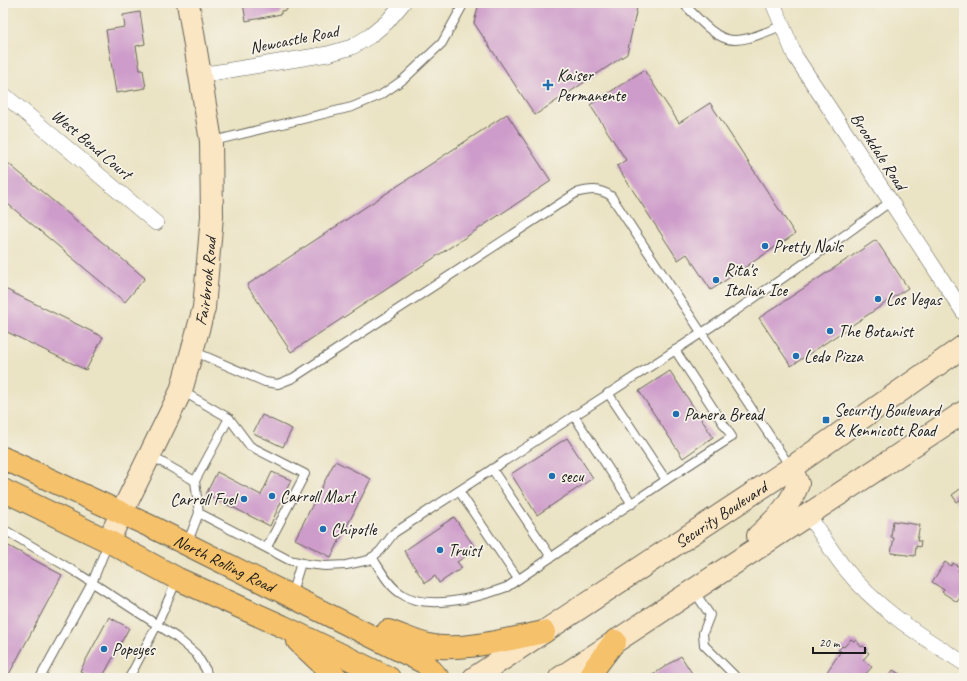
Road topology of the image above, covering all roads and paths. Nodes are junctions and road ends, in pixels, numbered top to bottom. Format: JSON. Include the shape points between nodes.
{"nodes":[{"id":1,"x":188,"y":3,"type":"edge"},
{"id":2,"x":402,"y":3,"type":"edge"},
{"id":3,"x":464,"y":3,"type":"edge"},
{"id":4,"x":683,"y":3,"type":"edge"},
{"id":5,"x":774,"y":3,"type":"edge"},
{"id":6,"x":781,"y":26,"type":"junction"},
{"id":7,"x":200,"y":75,"type":"junction"},
{"id":8,"x":3,"y":94,"type":"edge"},
{"id":9,"x":211,"y":141,"type":"junction"},
{"id":10,"x":890,"y":202,"type":"junction"},
{"id":11,"x":156,"y":223,"type":"dead end"},
{"id":12,"x":964,"y":313,"type":"edge"},
{"id":13,"x":702,"y":332,"type":"junction"},
{"id":14,"x":964,"y":346,"type":"edge"},
{"id":15,"x":675,"y":350,"type":"junction"},
{"id":16,"x":193,"y":351,"type":"junction"},
{"id":17,"x":181,"y":391,"type":"junction"},
{"id":18,"x":608,"y":393,"type":"junction"},
{"id":19,"x":964,"y":412,"type":"edge"},
{"id":20,"x":574,"y":416,"type":"junction"},
{"id":21,"x":229,"y":418,"type":"junction"},
{"id":22,"x":151,"y":455,"type":"junction"},
{"id":23,"x":3,"y":458,"type":"edge"},
{"id":24,"x":791,"y":468,"type":"junction"},
{"id":25,"x":492,"y":470,"type":"junction"},
{"id":26,"x":666,"y":480,"type":"junction"},
{"id":27,"x":196,"y":481,"type":"junction"},
{"id":28,"x":3,"y":490,"type":"edge"},
{"id":29,"x":459,"y":491,"type":"junction"},
{"id":30,"x":632,"y":504,"type":"junction"},
{"id":31,"x":199,"y":513,"type":"junction"},
{"id":32,"x":122,"y":514,"type":"junction"},
{"id":33,"x":808,"y":515,"type":"junction"},
{"id":34,"x":3,"y":529,"type":"edge"},
{"id":35,"x":108,"y":541,"type":"junction"},
{"id":36,"x":186,"y":544,"type":"junction"},
{"id":37,"x":267,"y":547,"type":"junction"},
{"id":38,"x":372,"y":557,"type":"junction"},
{"id":39,"x":551,"y":557,"type":"junction"},
{"id":40,"x":301,"y":563,"type":"junction"},
{"id":41,"x":713,"y":577,"type":"junction"},
{"id":42,"x":178,"y":579,"type":"junction"},
{"id":43,"x":518,"y":579,"type":"junction"},
{"id":44,"x":92,"y":583,"type":"junction"},
{"id":45,"x":694,"y":590,"type":"junction"},
{"id":46,"x":290,"y":595,"type":"junction"},
{"id":47,"x":157,"y":625,"type":"junction"},
{"id":48,"x":282,"y":626,"type":"junction"},
{"id":49,"x":544,"y":632,"type":"junction"},
{"id":50,"x":615,"y":641,"type":"junction"},
{"id":51,"x":964,"y":663,"type":"edge"},
{"id":52,"x":40,"y":678,"type":"edge"},
{"id":53,"x":129,"y":678,"type":"edge"},
{"id":54,"x":208,"y":678,"type":"edge"},
{"id":55,"x":337,"y":678,"type":"edge"},
{"id":56,"x":389,"y":678,"type":"edge"},
{"id":57,"x":438,"y":678,"type":"edge"},
{"id":58,"x":474,"y":678,"type":"edge"},
{"id":59,"x":560,"y":678,"type":"edge"},
{"id":60,"x":590,"y":678,"type":"edge"},
{"id":61,"x":737,"y":678,"type":"edge"}],
"edges":[{"from":1,"to":7,"type":"street","name":"Fairbrook Road"},
{"from":2,"to":7,"type":"street","name":"Newcastle Road","via":[[388,22],[352,46],[328,54]]},
{"from":3,"to":9,"type":"lane","via":[[442,44],[425,62],[381,94],[352,107]]},
{"from":4,"to":6,"type":"lane","via":[[713,33],[725,39],[737,41],[752,38]]},
{"from":5,"to":6,"type":"street","name":"Brookdale Road"},
{"from":6,"to":10,"type":"street","name":"Brookdale Road","via":[[795,56]]},
{"from":7,"to":9,"type":"street","name":"Fairbrook Road"},
{"from":8,"to":11,"type":"street","name":"West Bend Court"},
{"from":9,"to":16,"type":"street","name":"Fairbrook Road","via":[[212,216],[209,259],[204,308]]},
{"from":10,"to":12,"type":"street","name":"Brookdale Road"},
{"from":10,"to":13,"type":"lane"},
{"from":13,"to":15,"type":"lane"},
{"from":13,"to":16,"type":"lane","via":[[611,196],[602,190],[591,189],[576,193],[293,378],[278,384],[265,382]]},
{"from":13,"to":24,"type":"lane"},
{"from":14,"to":24,"type":"street","name":"Security Boulevard"},
{"from":15,"to":18,"type":"lane"},
{"from":15,"to":26,"type":"lane","via":[[732,437]]},
{"from":16,"to":17,"type":"street","name":"Fairbrook Road"},
{"from":17,"to":21,"type":"lane"},
{"from":17,"to":22,"type":"street","name":"Fairbrook Road"},
{"from":18,"to":20,"type":"lane"},
{"from":18,"to":26,"type":"lane"},
{"from":19,"to":33,"type":"street"},
{"from":20,"to":25,"type":"lane"},
{"from":20,"to":30,"type":"lane"},
{"from":21,"to":27,"type":"lane"},
{"from":21,"to":37,"type":"lane","via":[[250,446],[305,474]]},
{"from":22,"to":27,"type":"lane"},
{"from":22,"to":32,"type":"street","name":"Fairbrook Road"},
{"from":23,"to":32,"type":"main road","name":"North Rolling Road"},
{"from":24,"to":41,"type":"street","via":[[798,484],[786,508]]},
{"from":24,"to":49,"type":"street","name":"Security Boulevard"},
{"from":25,"to":29,"type":"lane"},
{"from":25,"to":39,"type":"lane"},
{"from":26,"to":30,"type":"lane"},
{"from":27,"to":31,"type":"lane"},
{"from":28,"to":35,"type":"main road","name":"North Rolling Road"},
{"from":29,"to":38,"type":"lane","via":[[394,533]]},
{"from":29,"to":43,"type":"lane"},
{"from":30,"to":39,"type":"lane"},
{"from":31,"to":36,"type":"lane"},
{"from":31,"to":37,"type":"lane"},
{"from":32,"to":35,"type":"street","name":"Fairbrook Road"},
{"from":32,"to":36,"type":"main road","name":"North Rolling Road"},
{"from":33,"to":41,"type":"street"},
{"from":33,"to":51,"type":"street","via":[[843,566],[867,592],[923,638]]},
{"from":34,"to":44,"type":"lane"},
{"from":35,"to":42,"type":"main road","name":"North Rolling Road"},
{"from":35,"to":44,"type":"lane"},
{"from":36,"to":46,"type":"main road","name":"North Rolling Road"},
{"from":37,"to":40,"type":"lane","via":[[289,560]]},
{"from":38,"to":40,"type":"lane","via":[[339,566]]},
{"from":38,"to":43,"type":"lane","via":[[391,585],[401,594],[416,600],[435,602],[486,595],[507,587]]},
{"from":39,"to":43,"type":"lane"},
{"from":40,"to":46,"type":"lane"},
{"from":41,"to":45,"type":"street"},
{"from":42,"to":47,"type":"lane"},
{"from":42,"to":48,"type":"main road","name":"North Rolling Road"},
{"from":44,"to":47,"type":"lane"},
{"from":44,"to":52,"type":"lane"},
{"from":45,"to":50,"type":"street"},
{"from":45,"to":61,"type":"lane","via":[[710,615],[703,633],[704,645]]},
{"from":46,"to":49,"type":"main road","via":[[429,646],[478,645]]},
{"from":46,"to":57,"type":"main road","name":"North Rolling Road","via":[[425,663]]},
{"from":47,"to":53,"type":"lane"},
{"from":47,"to":54,"type":"lane","via":[[196,654]]},
{"from":48,"to":55,"type":"main road"},
{"from":48,"to":56,"type":"main road","name":"North Rolling Road"},
{"from":49,"to":58,"type":"street","name":"Security Boulevard"},
{"from":50,"to":59,"type":"street"},
{"from":50,"to":60,"type":"main road"}]}
